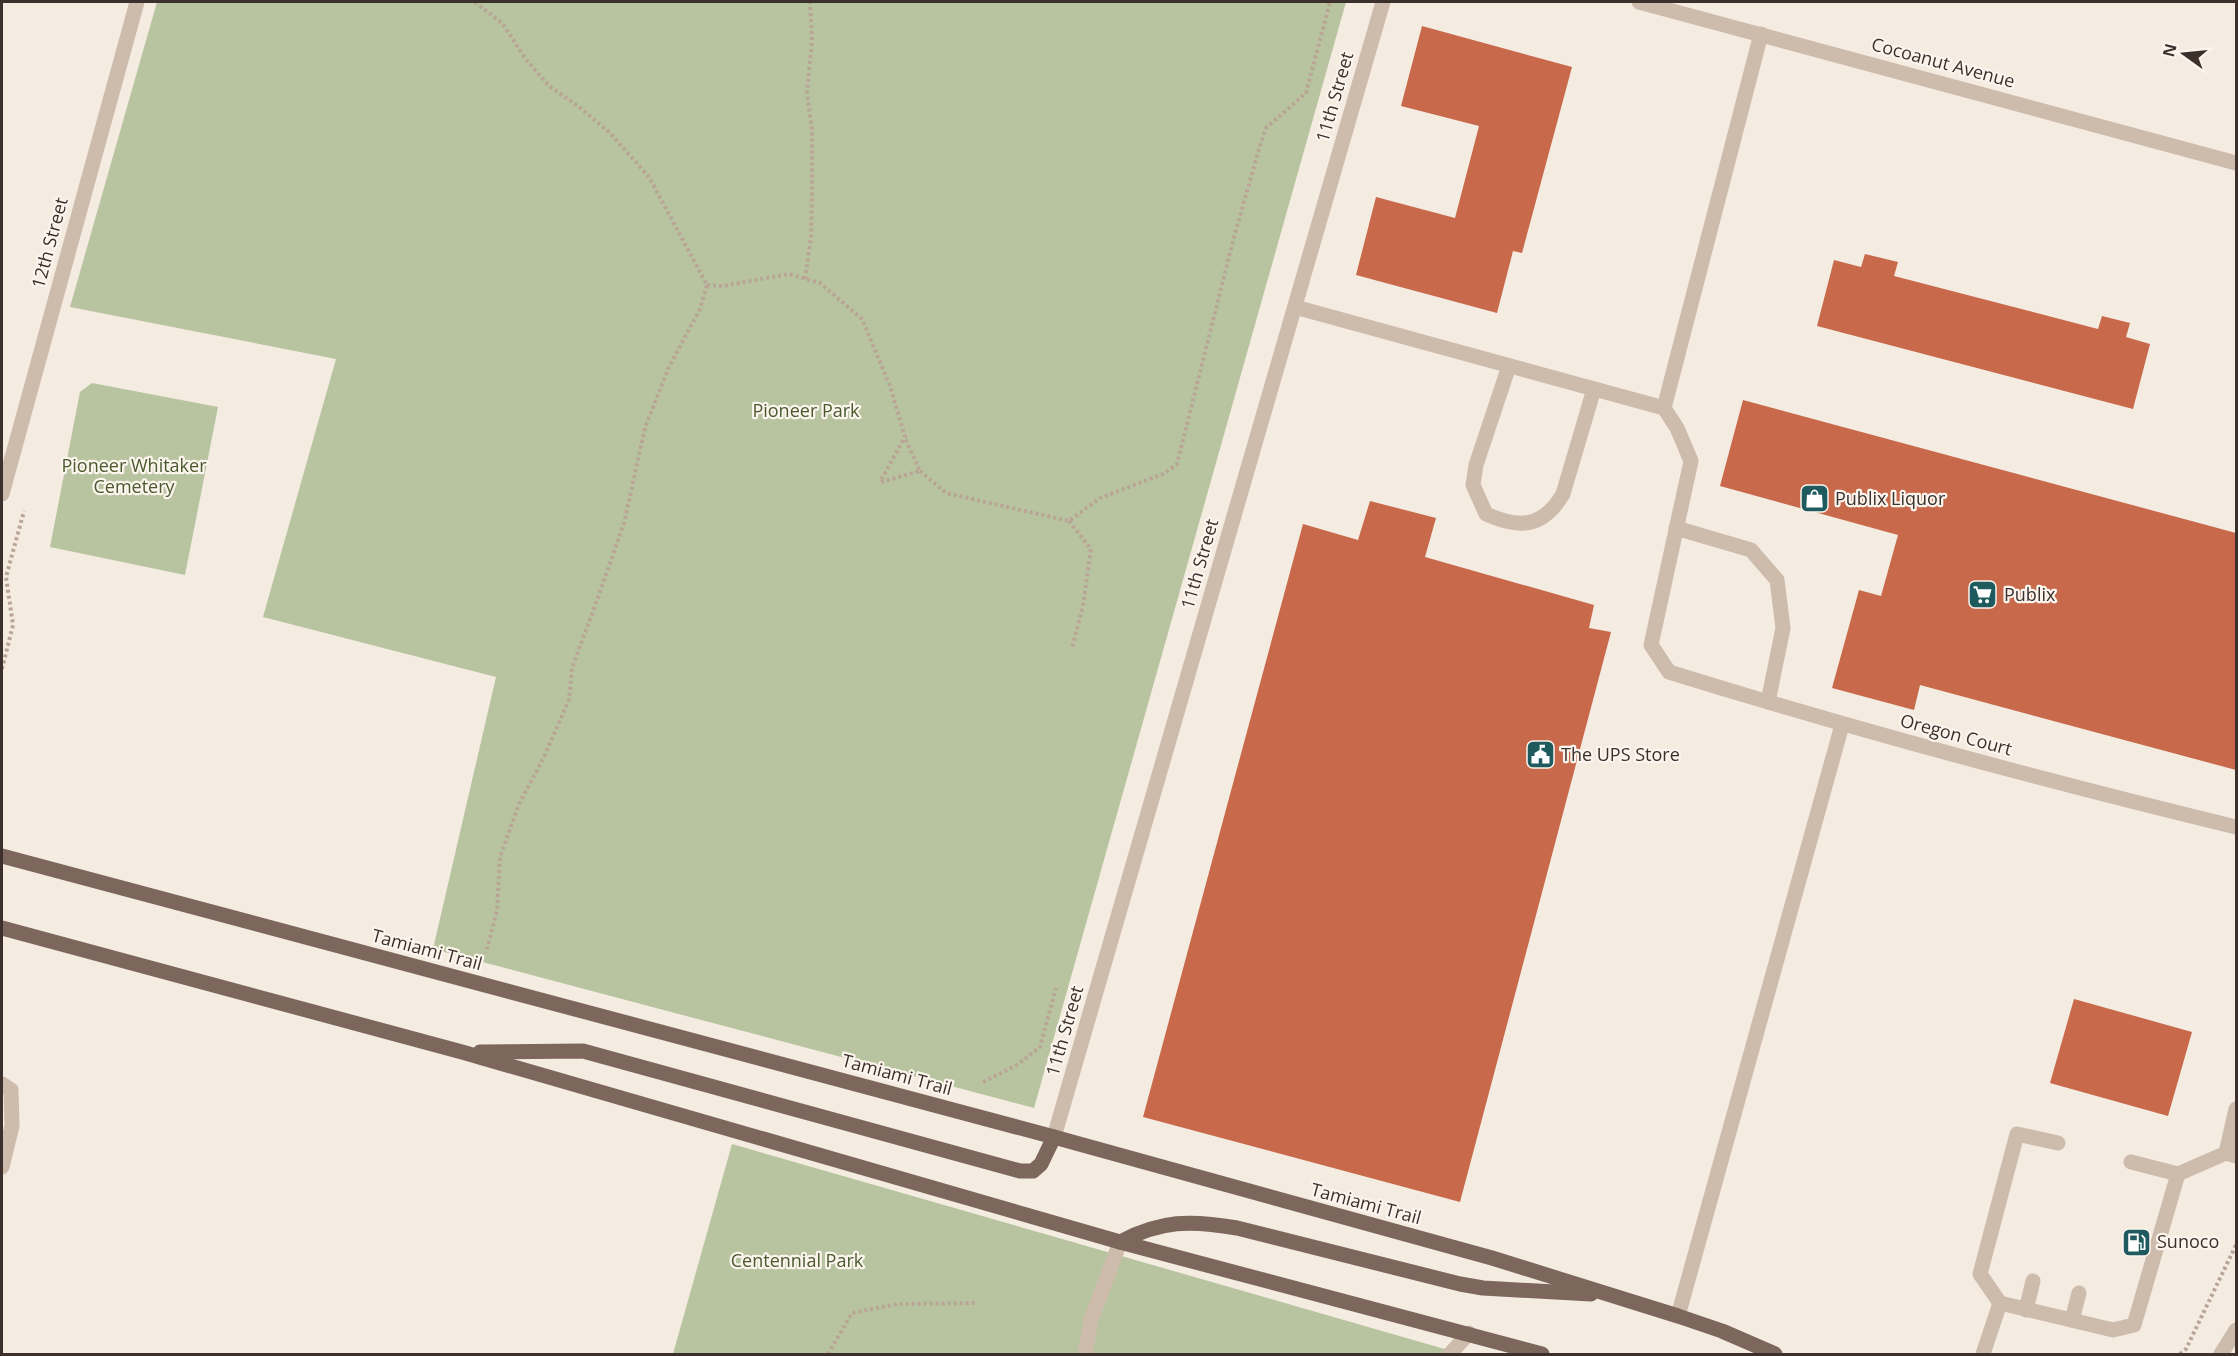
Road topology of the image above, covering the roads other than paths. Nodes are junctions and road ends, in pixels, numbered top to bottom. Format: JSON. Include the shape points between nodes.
{"nodes":[{"id":1,"x":137,"y":2,"type":"edge"},
{"id":2,"x":1383,"y":2,"type":"edge"},
{"id":3,"x":1639,"y":2,"type":"edge"},
{"id":4,"x":1761,"y":34,"type":"junction"},
{"id":5,"x":2236,"y":163,"type":"edge"},
{"id":6,"x":1295,"y":307,"type":"junction"},
{"id":7,"x":1509,"y":366,"type":"junction"},
{"id":8,"x":1594,"y":389,"type":"junction"},
{"id":9,"x":1664,"y":408,"type":"junction"},
{"id":10,"x":5,"y":468,"type":"edge"},
{"id":11,"x":2,"y":494,"type":"edge"},
{"id":12,"x":1676,"y":528,"type":"junction"},
{"id":13,"x":1768,"y":702,"type":"junction"},
{"id":14,"x":1842,"y":725,"type":"junction"},
{"id":15,"x":2236,"y":827,"type":"edge"},
{"id":16,"x":2,"y":856,"type":"edge"},
{"id":17,"x":2,"y":928,"type":"edge"},
{"id":18,"x":462,"y":1052,"type":"junction"},
{"id":19,"x":2,"y":1084,"type":"edge"},
{"id":20,"x":2236,"y":1109,"type":"edge"},
{"id":21,"x":1054,"y":1137,"type":"junction"},
{"id":22,"x":2058,"y":1143,"type":"dead end"},
{"id":23,"x":2231,"y":1154,"type":"edge"},
{"id":24,"x":2132,"y":1162,"type":"dead end"},
{"id":25,"x":2,"y":1167,"type":"edge"},
{"id":26,"x":2178,"y":1174,"type":"junction"},
{"id":27,"x":1119,"y":1242,"type":"junction"},
{"id":28,"x":2033,"y":1281,"type":"dead end"},
{"id":29,"x":2079,"y":1293,"type":"dead end"},
{"id":30,"x":1615,"y":1295,"type":"junction"},
{"id":31,"x":2000,"y":1303,"type":"junction"},
{"id":32,"x":2026,"y":1310,"type":"junction"},
{"id":33,"x":1678,"y":1316,"type":"junction"},
{"id":34,"x":2072,"y":1320,"type":"junction"},
{"id":35,"x":2236,"y":1330,"type":"edge"},
{"id":36,"x":1468,"y":1334,"type":"junction"},
{"id":37,"x":1085,"y":1354,"type":"edge"},
{"id":38,"x":1450,"y":1354,"type":"edge"},
{"id":39,"x":1542,"y":1354,"type":"edge"},
{"id":40,"x":1775,"y":1354,"type":"edge"},
{"id":41,"x":1983,"y":1354,"type":"edge"},
{"id":42,"x":2221,"y":1354,"type":"edge"}],
"edges":[{"from":1,"to":10,"type":"street","name":"12th Street"},
{"from":2,"to":6,"type":"street","name":"11th Street"},
{"from":3,"to":4,"type":"street","name":"Cocoanut Avenue"},
{"from":4,"to":5,"type":"street","name":"Cocoanut Avenue"},
{"from":4,"to":9,"type":"street"},
{"from":6,"to":7,"type":"street"},
{"from":6,"to":21,"type":"street","name":"11th Street"},
{"from":7,"to":8,"type":"street"},
{"from":7,"to":8,"type":"street","via":[[1473,485],[1486,514],[1505,523],[1529,524],[1556,507]]},
{"from":8,"to":9,"type":"street"},
{"from":9,"to":12,"type":"street","via":[[1691,461]]},
{"from":10,"to":11,"type":"street","name":"12th Street"},
{"from":12,"to":13,"type":"street","via":[[1751,550],[1777,580],[1783,628]]},
{"from":12,"to":13,"type":"street","name":"Oregon Court","via":[[1651,645],[1669,672]]},
{"from":13,"to":14,"type":"street","name":"Oregon Court"},
{"from":14,"to":15,"type":"street","name":"Oregon Court"},
{"from":14,"to":33,"type":"street"},
{"from":16,"to":21,"type":"main road","name":"Tamiami Trail"},
{"from":17,"to":18,"type":"main road"},
{"from":18,"to":21,"type":"main road","via":[[583,1051],[1020,1171],[1033,1171],[1041,1164]]},
{"from":18,"to":27,"type":"main road"},
{"from":19,"to":25,"type":"street","via":[[10,1090],[12,1126]]},
{"from":20,"to":23,"type":"street"},
{"from":21,"to":30,"type":"main road","name":"Tamiami Trail"},
{"from":22,"to":31,"type":"street","via":[[2017,1134],[1980,1274]]},
{"from":23,"to":26,"type":"street"},
{"from":24,"to":26,"type":"street"},
{"from":26,"to":34,"type":"street","via":[[2134,1325],[2113,1330]]},
{"from":27,"to":30,"type":"main road","via":[[1143,1229],[1205,1222],[1460,1284]]},
{"from":27,"to":36,"type":"main road"},
{"from":27,"to":37,"type":"street","via":[[1091,1320]]},
{"from":28,"to":32,"type":"street"},
{"from":29,"to":34,"type":"street"},
{"from":30,"to":33,"type":"main road","name":"Tamiami Trail"},
{"from":31,"to":32,"type":"street"},
{"from":31,"to":41,"type":"street"},
{"from":32,"to":34,"type":"street"},
{"from":33,"to":40,"type":"main road","name":"Tamiami Trail"},
{"from":35,"to":42,"type":"street"},
{"from":36,"to":38,"type":"street"},
{"from":36,"to":39,"type":"main road"}]}
